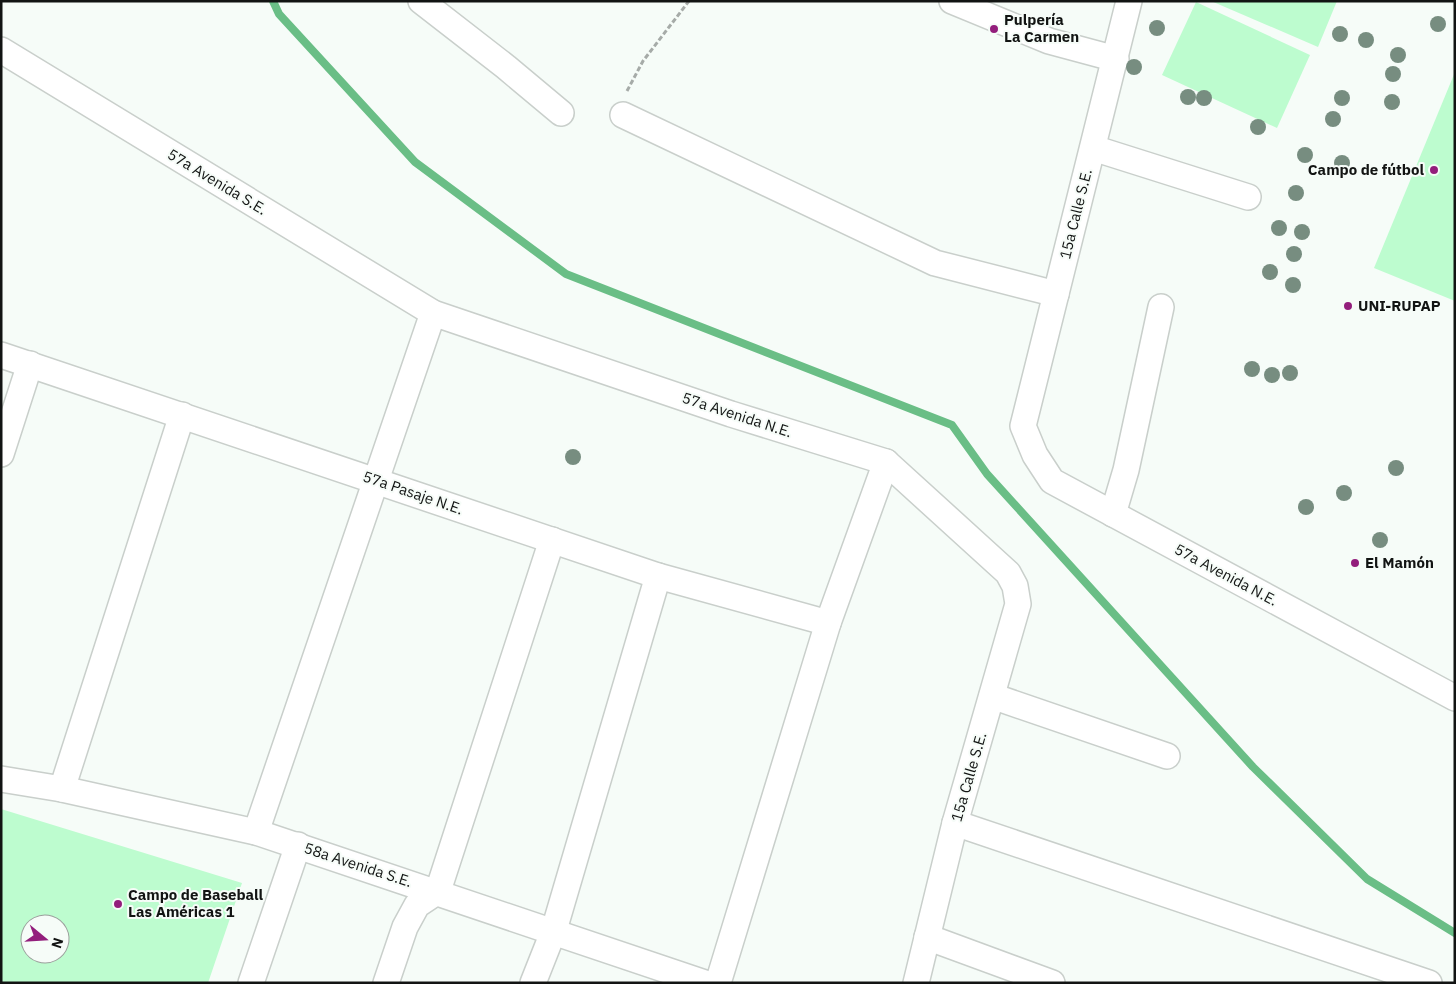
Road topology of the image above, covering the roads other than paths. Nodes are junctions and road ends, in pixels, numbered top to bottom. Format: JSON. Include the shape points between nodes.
{"nodes":[{"id":1,"x":421,"y":1,"type":"edge"},
{"id":2,"x":952,"y":1,"type":"edge"},
{"id":3,"x":1129,"y":1,"type":"edge"},
{"id":4,"x":1,"y":50,"type":"edge"},
{"id":5,"x":1116,"y":59,"type":"junction"},
{"id":6,"x":561,"y":114,"type":"dead end"},
{"id":7,"x":623,"y":115,"type":"road end"},
{"id":8,"x":1093,"y":148,"type":"junction"},
{"id":9,"x":1248,"y":197,"type":"dead end"},
{"id":10,"x":1056,"y":294,"type":"junction"},
{"id":11,"x":1161,"y":307,"type":"dead end"},
{"id":12,"x":433,"y":313,"type":"junction"},
{"id":13,"x":1,"y":355,"type":"edge"},
{"id":14,"x":30,"y":364,"type":"junction"},
{"id":15,"x":182,"y":415,"type":"junction"},
{"id":16,"x":1023,"y":426,"type":"joint"},
{"id":17,"x":1,"y":454,"type":"edge"},
{"id":18,"x":886,"y":462,"type":"junction"},
{"id":19,"x":376,"y":481,"type":"junction"},
{"id":20,"x":1113,"y":514,"type":"junction"},
{"id":21,"x":552,"y":540,"type":"junction"},
{"id":22,"x":1008,"y":573,"type":"joint"},
{"id":23,"x":658,"y":576,"type":"junction"},
{"id":24,"x":828,"y":623,"type":"junction"},
{"id":25,"x":992,"y":696,"type":"junction"},
{"id":26,"x":1455,"y":698,"type":"edge"},
{"id":27,"x":1167,"y":756,"type":"dead end"},
{"id":28,"x":1,"y":779,"type":"edge"},
{"id":29,"x":62,"y":789,"type":"junction"},
{"id":30,"x":956,"y":823,"type":"junction"},
{"id":31,"x":256,"y":832,"type":"junction"},
{"id":32,"x":298,"y":845,"type":"junction"},
{"id":33,"x":438,"y":891,"type":"junction"},
{"id":34,"x":554,"y":930,"type":"junction"},
{"id":35,"x":927,"y":937,"type":"junction"},
{"id":36,"x":660,"y":975,"type":"edge"},
{"id":37,"x":251,"y":983,"type":"edge"},
{"id":38,"x":386,"y":983,"type":"edge"},
{"id":39,"x":533,"y":983,"type":"edge"},
{"id":40,"x":705,"y":983,"type":"edge"},
{"id":41,"x":718,"y":983,"type":"edge"},
{"id":42,"x":916,"y":983,"type":"edge"},
{"id":43,"x":1052,"y":983,"type":"edge"},
{"id":44,"x":1429,"y":983,"type":"edge"}],
"edges":[{"from":1,"to":6,"type":"street"},
{"from":2,"to":5,"type":"street","via":[[1049,41]]},
{"from":3,"to":5,"type":"street","name":"15a Calle S.E."},
{"from":4,"to":12,"type":"street","name":"57a Avenida S.E."},
{"from":5,"to":8,"type":"street","name":"15a Calle S.E."},
{"from":7,"to":10,"type":"street","via":[[935,263]]},
{"from":8,"to":9,"type":"street"},
{"from":8,"to":10,"type":"street","name":"15a Calle S.E."},
{"from":10,"to":16,"type":"street","name":"15a Calle S.E."},
{"from":11,"to":20,"type":"street","via":[[1126,470]]},
{"from":12,"to":18,"type":"street","name":"57a Avenida N.E.","via":[[731,414]]},
{"from":12,"to":19,"type":"street"},
{"from":13,"to":14,"type":"street","name":"57a Pasaje N.E."},
{"from":14,"to":15,"type":"street","name":"57a Pasaje N.E."},
{"from":14,"to":17,"type":"street"},
{"from":15,"to":19,"type":"street","name":"57a Pasaje N.E."},
{"from":15,"to":29,"type":"street"},
{"from":16,"to":20,"type":"street","name":"57a Avenida N.E.","via":[[1035,455],[1052,481]]},
{"from":18,"to":22,"type":"street","name":"57a Avenida N.E."},
{"from":18,"to":24,"type":"street"},
{"from":19,"to":21,"type":"street","name":"57a Pasaje N.E."},
{"from":19,"to":31,"type":"street"},
{"from":20,"to":26,"type":"street","name":"57a Avenida N.E."},
{"from":21,"to":23,"type":"street","name":"57a Pasaje N.E."},
{"from":21,"to":33,"type":"street"},
{"from":22,"to":25,"type":"street","name":"15a Calle S.E.","via":[[1015,586],[1018,604]]},
{"from":23,"to":24,"type":"street","name":"57a Pasaje N.E."},
{"from":23,"to":34,"type":"street"},
{"from":24,"to":41,"type":"street"},
{"from":25,"to":27,"type":"street"},
{"from":25,"to":30,"type":"street","name":"15a Calle S.E."},
{"from":28,"to":29,"type":"street","name":"58a Avenida S.E."},
{"from":29,"to":31,"type":"street","name":"58a Avenida S.E."},
{"from":30,"to":35,"type":"street","name":"15a Calle S.E."},
{"from":30,"to":44,"type":"street"},
{"from":31,"to":32,"type":"street","name":"58a Avenida S.E."},
{"from":32,"to":33,"type":"street","name":"58a Avenida S.E."},
{"from":32,"to":37,"type":"street"},
{"from":33,"to":34,"type":"street","name":"58a Avenida S.E."},
{"from":33,"to":38,"type":"street","via":[[417,904],[405,927]]},
{"from":34,"to":36,"type":"street","name":"58a Avenida S.E."},
{"from":34,"to":39,"type":"street"},
{"from":35,"to":42,"type":"street","name":"15a Calle S.E."},
{"from":35,"to":43,"type":"street"},
{"from":36,"to":40,"type":"street","name":"58a Avenida S.E."}]}
